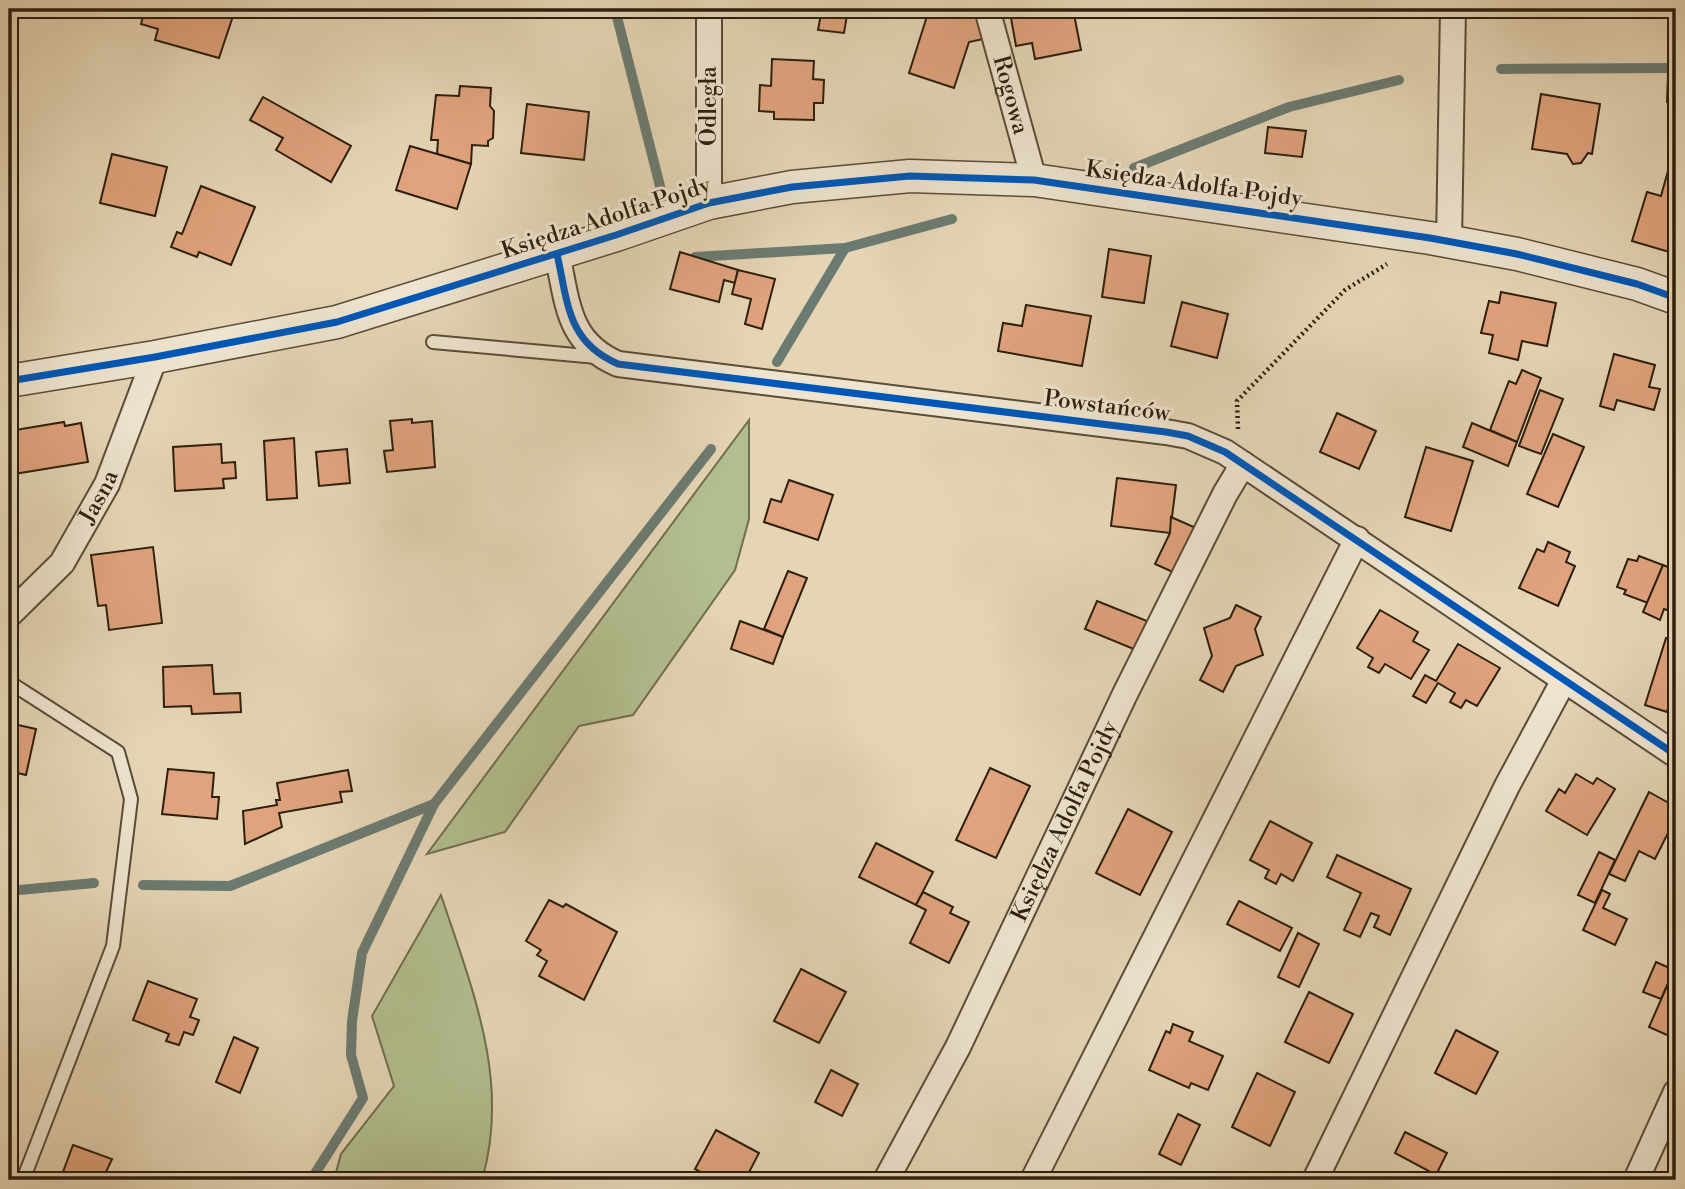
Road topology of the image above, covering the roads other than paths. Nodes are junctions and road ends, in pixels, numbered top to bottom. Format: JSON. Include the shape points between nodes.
{"nodes":[{"id":1,"x":709,"y":9,"type":"edge"},
{"id":2,"x":987,"y":9,"type":"edge"},
{"id":3,"x":1453,"y":9,"type":"edge"},
{"id":4,"x":1034,"y":180,"type":"junction"},
{"id":5,"x":709,"y":203,"type":"junction"},
{"id":6,"x":1439,"y":240,"type":"junction"},
{"id":7,"x":557,"y":254,"type":"junction"},
{"id":8,"x":1676,"y":298,"type":"edge"},
{"id":9,"x":433,"y":342,"type":"dead end"},
{"id":10,"x":155,"y":357,"type":"junction"},
{"id":11,"x":601,"y":357,"type":"junction"},
{"id":12,"x":9,"y":381,"type":"edge"},
{"id":13,"x":1234,"y":458,"type":"junction"},
{"id":14,"x":1357,"y":539,"type":"junction"},
{"id":15,"x":9,"y":615,"type":"edge"},
{"id":16,"x":1564,"y":680,"type":"junction"},
{"id":17,"x":9,"y":682,"type":"edge"},
{"id":18,"x":1676,"y":755,"type":"edge"},
{"id":19,"x":1676,"y":1092,"type":"edge"},
{"id":20,"x":23,"y":1180,"type":"edge"},
{"id":21,"x":886,"y":1180,"type":"edge"},
{"id":22,"x":1033,"y":1180,"type":"edge"},
{"id":23,"x":1315,"y":1180,"type":"edge"},
{"id":24,"x":1636,"y":1180,"type":"edge"}],
"edges":[{"from":1,"to":5,"type":"street","name":"Odległa"},
{"from":2,"to":4,"type":"street","name":"Rogowa"},
{"from":3,"to":6,"type":"street"},
{"from":4,"to":5,"type":"street","name":"Księdza Adolfa Pojdy","via":[[909,176],[792,187]]},
{"from":4,"to":6,"type":"street","name":"Księdza Adolfa Pojdy"},
{"from":5,"to":7,"type":"street","name":"Księdza Adolfa Pojdy"},
{"from":6,"to":8,"type":"street","name":"Księdza Adolfa Pojdy","via":[[1517,254]]},
{"from":7,"to":10,"type":"street","name":"Księdza Adolfa Pojdy","via":[[337,322]]},
{"from":7,"to":11,"type":"street","name":"Powstańców","via":[[576,332]]},
{"from":9,"to":11,"type":"lane"},
{"from":10,"to":12,"type":"street","name":"Księdza Adolfa Pojdy"},
{"from":10,"to":15,"type":"street","name":"Jasna","via":[[107,484],[62,563]]},
{"from":11,"to":13,"type":"street","name":"Powstańców","via":[[638,368],[1166,432],[1188,436]]},
{"from":13,"to":14,"type":"street","name":"Powstańców"},
{"from":13,"to":21,"type":"street","name":"Księdza Adolfa Pojdy","via":[[1225,494],[958,1046]]},
{"from":14,"to":16,"type":"street","name":"Powstańców"},
{"from":14,"to":22,"type":"street"},
{"from":16,"to":18,"type":"street","name":"Powstańców"},
{"from":16,"to":23,"type":"street","via":[[1507,786]]},
{"from":17,"to":20,"type":"lane","via":[[118,752],[131,799],[113,946]]},
{"from":19,"to":24,"type":"street"}]}
